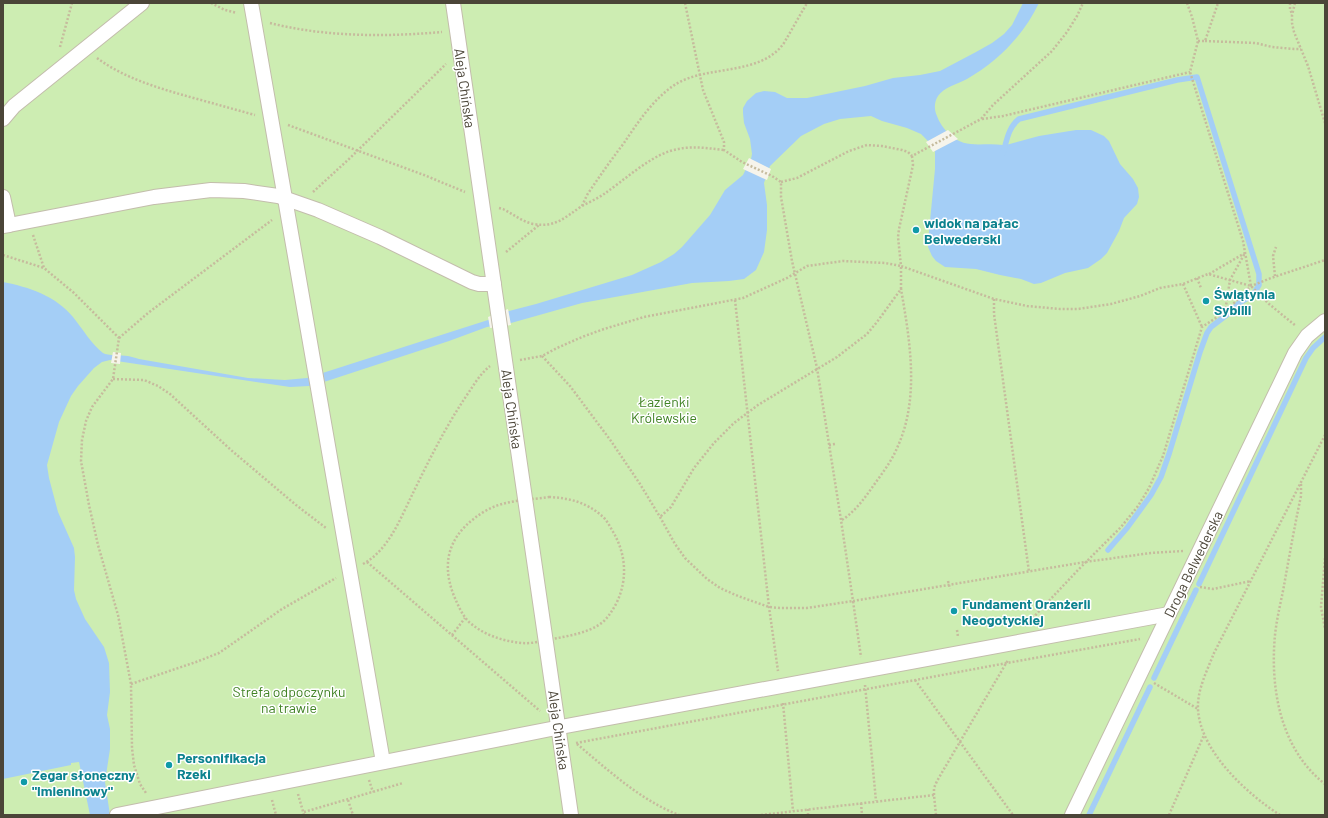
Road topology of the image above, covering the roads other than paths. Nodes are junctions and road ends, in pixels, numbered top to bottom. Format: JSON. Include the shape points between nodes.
{"nodes":[{"id":1,"x":142,"y":3,"type":"edge"},
{"id":2,"x":251,"y":3,"type":"edge"},
{"id":3,"x":453,"y":3,"type":"edge"},
{"id":4,"x":3,"y":119,"type":"edge"},
{"id":5,"x":3,"y":197,"type":"edge"},
{"id":6,"x":285,"y":198,"type":"junction"},
{"id":7,"x":6,"y":226,"type":"edge"},
{"id":8,"x":494,"y":284,"type":"junction"},
{"id":9,"x":1325,"y":321,"type":"edge"},
{"id":10,"x":1169,"y":614,"type":"junction"},
{"id":11,"x":558,"y":728,"type":"junction"},
{"id":12,"x":383,"y":762,"type":"junction"},
{"id":13,"x":117,"y":815,"type":"edge"},
{"id":14,"x":571,"y":815,"type":"edge"},
{"id":15,"x":1072,"y":815,"type":"edge"}],
"edges":[{"from":1,"to":4,"type":"street","via":[[14,106]]},
{"from":2,"to":6,"type":"street"},
{"from":3,"to":8,"type":"street","name":"Aleja Chińska"},
{"from":5,"to":7,"type":"street"},
{"from":6,"to":7,"type":"street","via":[[244,191],[211,190],[139,199]]},
{"from":6,"to":8,"type":"street","via":[[357,226],[472,282]]},
{"from":6,"to":12,"type":"street"},
{"from":8,"to":11,"type":"street","name":"Aleja Chińska"},
{"from":9,"to":10,"type":"street","name":"Droga Belwederska","via":[[1307,336],[1295,353]]},
{"from":10,"to":11,"type":"street"},
{"from":10,"to":15,"type":"street","name":"Droga Belwederska"},
{"from":11,"to":12,"type":"street"},
{"from":11,"to":14,"type":"street","name":"Aleja Chińska"},
{"from":12,"to":13,"type":"street"}]}
